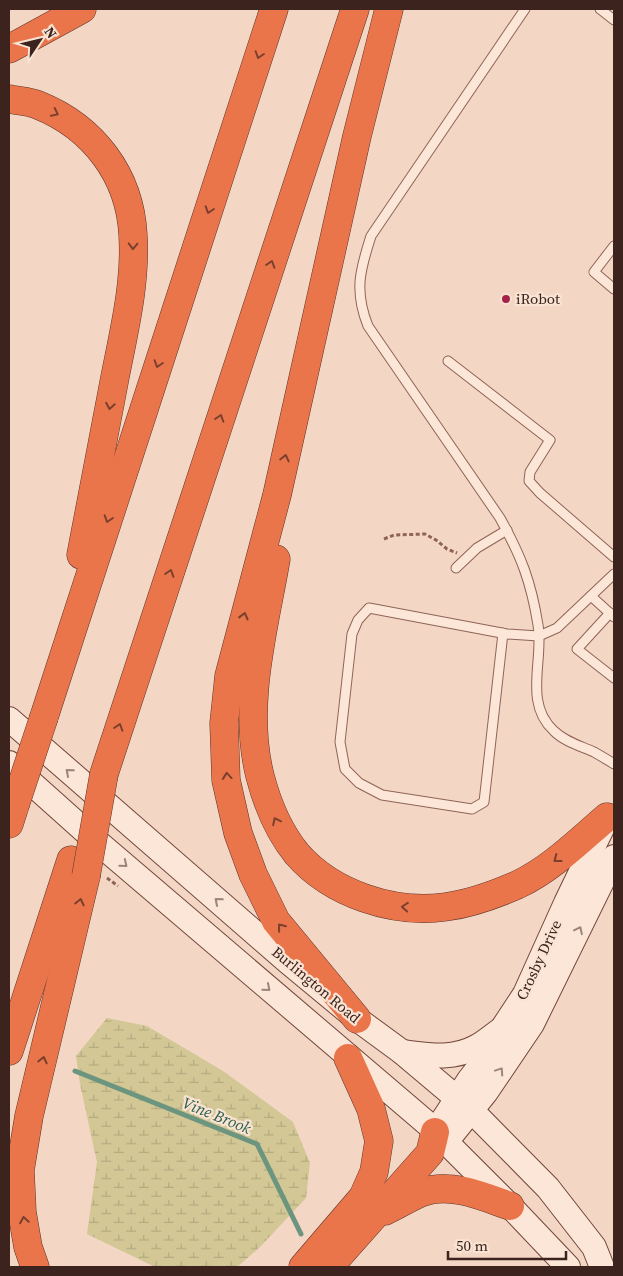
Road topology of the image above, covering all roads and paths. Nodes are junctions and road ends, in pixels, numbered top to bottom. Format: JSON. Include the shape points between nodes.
{"nodes":[{"id":1,"x":82,"y":9,"type":"edge"},
{"id":2,"x":274,"y":9,"type":"edge"},
{"id":3,"x":355,"y":9,"type":"edge"},
{"id":4,"x":389,"y":9,"type":"edge"},
{"id":5,"x":525,"y":9,"type":"edge"},
{"id":6,"x":600,"y":9,"type":"edge"},
{"id":7,"x":614,"y":20,"type":"edge"},
{"id":8,"x":9,"y":49,"type":"edge"},
{"id":9,"x":9,"y":99,"type":"edge"},
{"id":10,"x":614,"y":246,"type":"edge"},
{"id":11,"x":614,"y":289,"type":"edge"},
{"id":12,"x":448,"y":361,"type":"dead end"},
{"id":13,"x":277,"y":495,"type":"junction"},
{"id":14,"x":507,"y":530,"type":"junction"},
{"id":15,"x":384,"y":539,"type":"dead end"},
{"id":16,"x":614,"y":557,"type":"edge"},
{"id":17,"x":466,"y":558,"type":"junction"},
{"id":18,"x":456,"y":568,"type":"dead end"},
{"id":19,"x":614,"y":574,"type":"edge"},
{"id":20,"x":590,"y":596,"type":"junction"},
{"id":21,"x":612,"y":615,"type":"edge"},
{"id":22,"x":503,"y":633,"type":"junction"},
{"id":23,"x":539,"y":636,"type":"junction"},
{"id":24,"x":57,"y":676,"type":"junction"},
{"id":25,"x":614,"y":678,"type":"edge"},
{"id":26,"x":9,"y":720,"type":"edge"},
{"id":27,"x":9,"y":762,"type":"edge"},
{"id":28,"x":614,"y":764,"type":"edge"},
{"id":29,"x":611,"y":811,"type":"edge"},
{"id":30,"x":12,"y":815,"type":"edge"},
{"id":31,"x":614,"y":858,"type":"edge"},
{"id":32,"x":79,"y":868,"type":"junction"},
{"id":33,"x":357,"y":1019,"type":"junction"},
{"id":34,"x":502,"y":1028,"type":"junction"},
{"id":35,"x":9,"y":1051,"type":"edge"},
{"id":36,"x":402,"y":1052,"type":"junction"},
{"id":37,"x":348,"y":1058,"type":"junction"},
{"id":38,"x":464,"y":1105,"type":"junction"},
{"id":39,"x":437,"y":1142,"type":"junction"},
{"id":40,"x":510,"y":1206,"type":"junction"},
{"id":41,"x":372,"y":1217,"type":"junction"},
{"id":42,"x":35,"y":1267,"type":"edge"},
{"id":43,"x":303,"y":1267,"type":"edge"},
{"id":44,"x":328,"y":1267,"type":"edge"},
{"id":45,"x":568,"y":1267,"type":"edge"},
{"id":46,"x":602,"y":1267,"type":"edge"}],
"edges":[{"from":1,"to":8,"type":"highway"},
{"from":2,"to":24,"type":"highway","one_way":true},
{"from":32,"to":3,"type":"highway","one_way":true,"bridge":true,"via":[[104,774]]},
{"from":13,"to":4,"type":"highway","one_way":true,"via":[[357,136]]},
{"from":5,"to":14,"type":"lane","via":[[371,236],[362,264],[360,290],[360,303],[368,326]]},
{"from":6,"to":7,"type":"lane"},
{"from":9,"to":24,"type":"highway","one_way":true,"via":[[37,104],[68,119],[95,142],[116,170],[128,203],[133,234],[132,284]]},
{"from":10,"to":11,"type":"lane","via":[[594,272]]},
{"from":12,"to":16,"type":"lane","via":[[550,440],[530,472],[529,481]]},
{"from":29,"to":13,"type":"highway","one_way":true,"via":[[560,857],[518,884],[484,898],[444,907],[404,908],[372,901],[320,875],[282,833],[259,775],[253,734],[253,698],[280,536]]},
{"from":33,"to":13,"type":"highway","one_way":true,"via":[[276,921],[253,874],[238,832],[226,780],[224,723],[229,676]]},
{"from":14,"to":17,"type":"lane"},
{"from":14,"to":23,"type":"lane","via":[[530,582]]},
{"from":15,"to":17,"type":"path","via":[[394,535],[425,534]]},
{"from":17,"to":18,"type":"lane"},
{"from":19,"to":20,"type":"lane"},
{"from":20,"to":21,"type":"lane"},
{"from":20,"to":23,"type":"lane","via":[[557,628]]},
{"from":21,"to":25,"type":"lane","via":[[577,649]]},
{"from":22,"to":22,"type":"lane","via":[[484,802],[472,809],[382,795],[359,783],[346,769],[340,742],[352,634],[358,620],[369,608]]},
{"from":22,"to":23,"type":"lane"},
{"from":23,"to":28,"type":"lane","via":[[536,695],[545,720],[564,739]]},
{"from":24,"to":30,"type":"highway","bridge":true},
{"from":33,"to":26,"type":"main road","name":"Burlington Road","one_way":true},
{"from":27,"to":37,"type":"main road","one_way":true,"via":[[94,840]]},
{"from":29,"to":34,"type":"main road","name":"Crosby Drive","via":[[525,994]]},
{"from":38,"to":31,"type":"main road","name":"Crosby Drive","one_way":true,"via":[[532,1024]]},
{"from":32,"to":35,"type":"highway"},
{"from":42,"to":32,"type":"highway","one_way":true,"via":[[22,1212],[20,1170]]},
{"from":33,"to":36,"type":"main road","name":"Burlington Road"},
{"from":34,"to":36,"type":"main road","via":[[476,1047],[454,1056]]},
{"from":34,"to":38,"type":"main road","name":"Crosby Drive"},
{"from":36,"to":38,"type":"main road","name":"Burlington Road"},
{"from":37,"to":39,"type":"main road"},
{"from":37,"to":43,"type":"highway","via":[[371,1110],[379,1141],[374,1172],[363,1197]]},
{"from":38,"to":39,"type":"main road","name":"Crosby Drive"},
{"from":38,"to":46,"type":"main road","name":"Burlington Road","via":[[548,1188],[594,1247]]},
{"from":39,"to":40,"type":"main road"},
{"from":39,"to":41,"type":"highway"},
{"from":40,"to":41,"type":"highway","via":[[475,1194],[444,1189],[425,1192]]},
{"from":40,"to":45,"type":"main road"},
{"from":41,"to":44,"type":"highway"}]}
